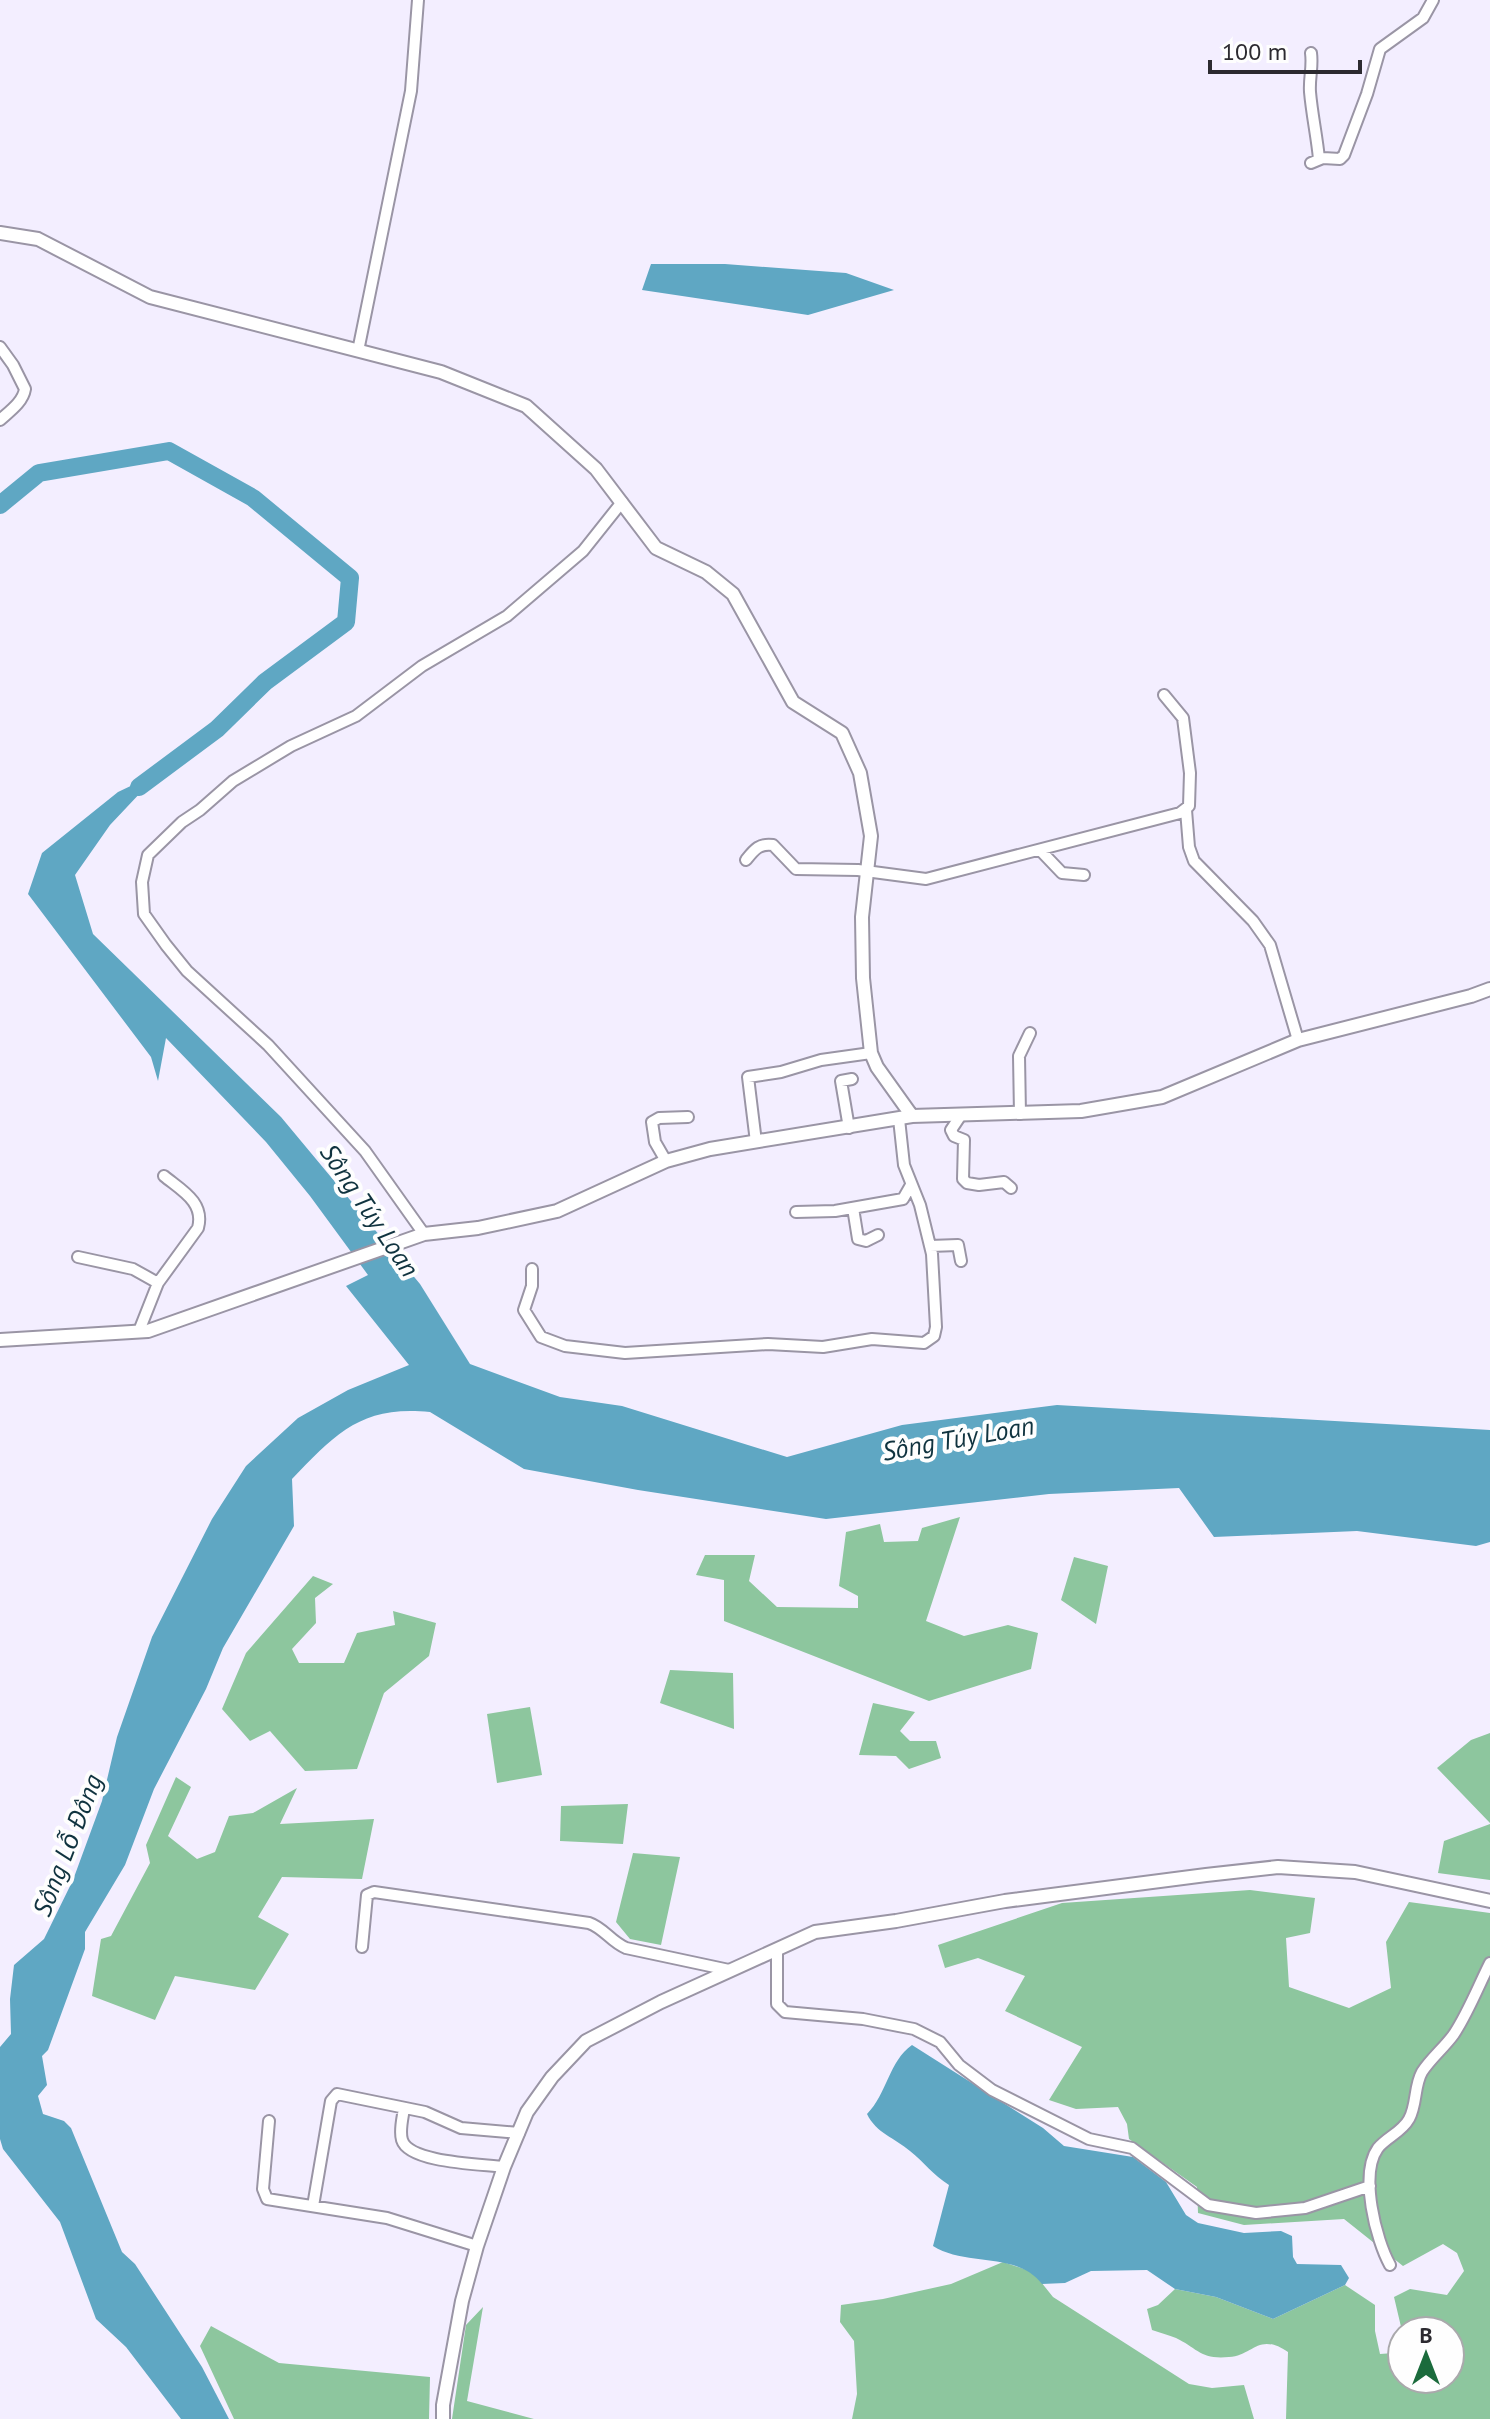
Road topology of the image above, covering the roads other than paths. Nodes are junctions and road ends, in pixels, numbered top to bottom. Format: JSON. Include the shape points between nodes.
{"nodes":[{"id":1,"x":418,"y":0,"type":"edge"},
{"id":2,"x":1433,"y":0,"type":"edge"},
{"id":3,"x":1311,"y":53,"type":"dead end"},
{"id":4,"x":0,"y":233,"type":"edge"},
{"id":5,"x":0,"y":347,"type":"edge"},
{"id":6,"x":358,"y":351,"type":"junction"},
{"id":7,"x":3,"y":413,"type":"edge"},
{"id":8,"x":622,"y":502,"type":"junction"},
{"id":9,"x":1164,"y":695,"type":"dead end"},
{"id":10,"x":1186,"y":810,"type":"junction"},
{"id":11,"x":1040,"y":850,"type":"junction"},
{"id":12,"x":746,"y":860,"type":"dead end"},
{"id":13,"x":868,"y":873,"type":"junction"},
{"id":14,"x":1084,"y":875,"type":"dead end"},
{"id":15,"x":1490,"y":989,"type":"edge"},
{"id":16,"x":1030,"y":1033,"type":"dead end"},
{"id":17,"x":1298,"y":1040,"type":"junction"},
{"id":18,"x":871,"y":1053,"type":"junction"},
{"id":19,"x":852,"y":1079,"type":"dead end"},
{"id":20,"x":1020,"y":1114,"type":"junction"},
{"id":21,"x":961,"y":1115,"type":"junction"},
{"id":22,"x":688,"y":1117,"type":"dead end"},
{"id":23,"x":905,"y":1118,"type":"junction"},
{"id":24,"x":849,"y":1128,"type":"junction"},
{"id":25,"x":756,"y":1142,"type":"junction"},
{"id":26,"x":666,"y":1161,"type":"junction"},
{"id":27,"x":164,"y":1176,"type":"dead end"},
{"id":28,"x":911,"y":1185,"type":"junction"},
{"id":29,"x":1011,"y":1188,"type":"dead end"},
{"id":30,"x":853,"y":1208,"type":"junction"},
{"id":31,"x":796,"y":1212,"type":"dead end"},
{"id":32,"x":424,"y":1234,"type":"junction"},
{"id":33,"x":878,"y":1235,"type":"dead end"},
{"id":34,"x":930,"y":1246,"type":"junction"},
{"id":35,"x":78,"y":1257,"type":"dead end"},
{"id":36,"x":961,"y":1261,"type":"dead end"},
{"id":37,"x":532,"y":1269,"type":"dead end"},
{"id":38,"x":158,"y":1283,"type":"junction"},
{"id":39,"x":139,"y":1331,"type":"junction"},
{"id":40,"x":0,"y":1340,"type":"edge"},
{"id":41,"x":1490,"y":1901,"type":"edge"},
{"id":42,"x":362,"y":1947,"type":"dead end"},
{"id":43,"x":777,"y":1949,"type":"junction"},
{"id":44,"x":1490,"y":1963,"type":"edge"},
{"id":45,"x":729,"y":1970,"type":"junction"},
{"id":46,"x":404,"y":2108,"type":"junction"},
{"id":47,"x":269,"y":2121,"type":"dead end"},
{"id":48,"x":519,"y":2133,"type":"junction"},
{"id":49,"x":504,"y":2167,"type":"junction"},
{"id":50,"x":1370,"y":2186,"type":"junction"},
{"id":51,"x":313,"y":2206,"type":"junction"},
{"id":52,"x":477,"y":2246,"type":"junction"},
{"id":53,"x":1390,"y":2265,"type":"dead end"},
{"id":54,"x":443,"y":2419,"type":"edge"}],
"edges":[{"from":1,"to":6,"type":"street","via":[[411,91]]},
{"from":2,"to":3,"type":"street","via":[[1423,18],[1380,49],[1340,159],[1315,161]]},
{"from":4,"to":6,"type":"street","via":[[38,239],[150,297]]},
{"from":5,"to":7,"type":"street","via":[[25,389]]},
{"from":6,"to":8,"type":"street","via":[[441,372],[526,406],[596,469]]},
{"from":8,"to":13,"type":"street","via":[[656,548],[706,572],[733,594],[793,702],[842,733],[860,773],[871,836]]},
{"from":8,"to":32,"type":"street","via":[[583,551],[507,616],[422,666],[356,716],[233,781],[148,855],[142,882],[144,914],[166,945],[354,1139]]},
{"from":9,"to":10,"type":"street","via":[[1183,718],[1190,773]]},
{"from":10,"to":11,"type":"street"},
{"from":10,"to":17,"type":"street","via":[[1194,861],[1270,945]]},
{"from":11,"to":13,"type":"street","via":[[926,879]]},
{"from":11,"to":14,"type":"street","via":[[1062,873]]},
{"from":12,"to":13,"type":"street","via":[[756,847],[768,844],[793,869]]},
{"from":13,"to":18,"type":"street","via":[[863,978]]},
{"from":15,"to":17,"type":"street"},
{"from":16,"to":20,"type":"street","via":[[1019,1056]]},
{"from":17,"to":20,"type":"street","via":[[1162,1097],[1081,1111]]},
{"from":18,"to":23,"type":"street"},
{"from":18,"to":25,"type":"street","via":[[748,1077]]},
{"from":19,"to":24,"type":"street","via":[[841,1081]]},
{"from":20,"to":21,"type":"street"},
{"from":21,"to":23,"type":"street"},
{"from":21,"to":29,"type":"street","via":[[951,1130],[964,1140],[963,1179],[979,1185],[1004,1182]]},
{"from":22,"to":26,"type":"street","via":[[649,1120]]},
{"from":23,"to":24,"type":"street"},
{"from":23,"to":28,"type":"street","via":[[901,1155]]},
{"from":24,"to":25,"type":"street"},
{"from":25,"to":26,"type":"street"},
{"from":26,"to":32,"type":"street","via":[[557,1211]]},
{"from":27,"to":38,"type":"street","via":[[194,1201],[200,1221]]},
{"from":28,"to":30,"type":"street","via":[[903,1199]]},
{"from":28,"to":34,"type":"street"},
{"from":30,"to":31,"type":"street"},
{"from":30,"to":33,"type":"street","via":[[858,1239]]},
{"from":32,"to":39,"type":"street"},
{"from":34,"to":36,"type":"street","via":[[958,1245]]},
{"from":34,"to":37,"type":"street","via":[[936,1327],[924,1343],[872,1339],[823,1347],[768,1344],[625,1353],[565,1346],[541,1337],[524,1310]]},
{"from":35,"to":38,"type":"street","via":[[133,1269]]},
{"from":38,"to":39,"type":"street"},
{"from":39,"to":40,"type":"street"},
{"from":41,"to":43,"type":"street","via":[[1355,1872],[1278,1867],[1005,1901],[815,1932]]},
{"from":42,"to":45,"type":"street","via":[[367,1895],[374,1892],[589,1923],[626,1948]]},
{"from":43,"to":45,"type":"street"},
{"from":43,"to":50,"type":"street","via":[[777,2004],[785,2012],[914,2029],[940,2042],[959,2065],[992,2090],[1089,2139],[1132,2148],[1208,2205],[1256,2213],[1305,2208]]},
{"from":44,"to":50,"type":"street","via":[[1455,2033],[1421,2075],[1407,2124],[1373,2157]]},
{"from":45,"to":48,"type":"street","via":[[586,2041],[552,2077]]},
{"from":46,"to":48,"type":"street","via":[[461,2128]]},
{"from":46,"to":49,"type":"street","via":[[401,2134],[410,2151]]},
{"from":46,"to":51,"type":"street","via":[[333,2097]]},
{"from":47,"to":51,"type":"street","via":[[265,2197]]},
{"from":48,"to":49,"type":"street"},
{"from":49,"to":52,"type":"street"},
{"from":50,"to":53,"type":"street","via":[[1380,2246]]},
{"from":51,"to":52,"type":"street","via":[[387,2218]]},
{"from":52,"to":54,"type":"street","via":[[462,2301]]}]}
